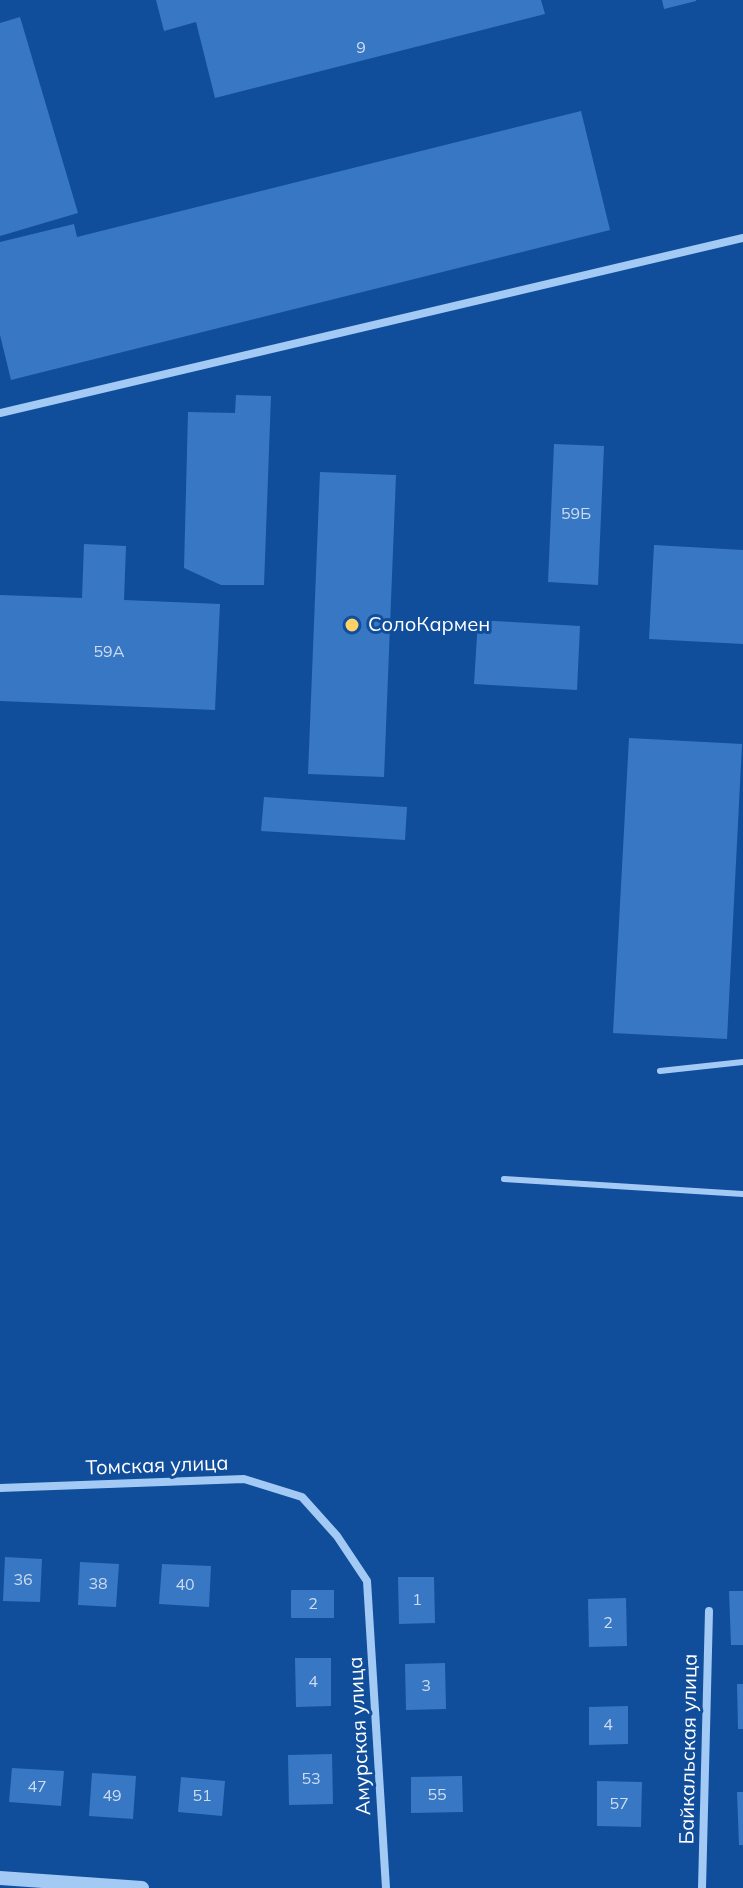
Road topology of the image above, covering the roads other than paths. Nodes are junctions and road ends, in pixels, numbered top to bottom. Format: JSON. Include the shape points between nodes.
{"nodes":[{"id":1,"x":743,"y":238,"type":"edge"},
{"id":2,"x":0,"y":413,"type":"edge"},
{"id":3,"x":743,"y":1062,"type":"edge"},
{"id":4,"x":660,"y":1071,"type":"dead end"},
{"id":5,"x":504,"y":1179,"type":"dead end"},
{"id":6,"x":743,"y":1194,"type":"edge"},
{"id":7,"x":0,"y":1488,"type":"edge"},
{"id":8,"x":367,"y":1581,"type":"joint"},
{"id":9,"x":709,"y":1611,"type":"dead end"},
{"id":10,"x":0,"y":1878,"type":"edge"},
{"id":11,"x":142,"y":1888,"type":"edge"},
{"id":12,"x":386,"y":1888,"type":"edge"},
{"id":13,"x":702,"y":1888,"type":"edge"}],
"edges":[{"from":1,"to":2,"type":"street"},
{"from":3,"to":4,"type":"lane"},
{"from":5,"to":6,"type":"lane"},
{"from":7,"to":8,"type":"street","name":"Томская улица","via":[[244,1479],[302,1497]]},
{"from":8,"to":12,"type":"street","name":"Амурская улица"},
{"from":9,"to":13,"type":"street","name":"Байкальская улица"},
{"from":10,"to":11,"type":"street"}]}
